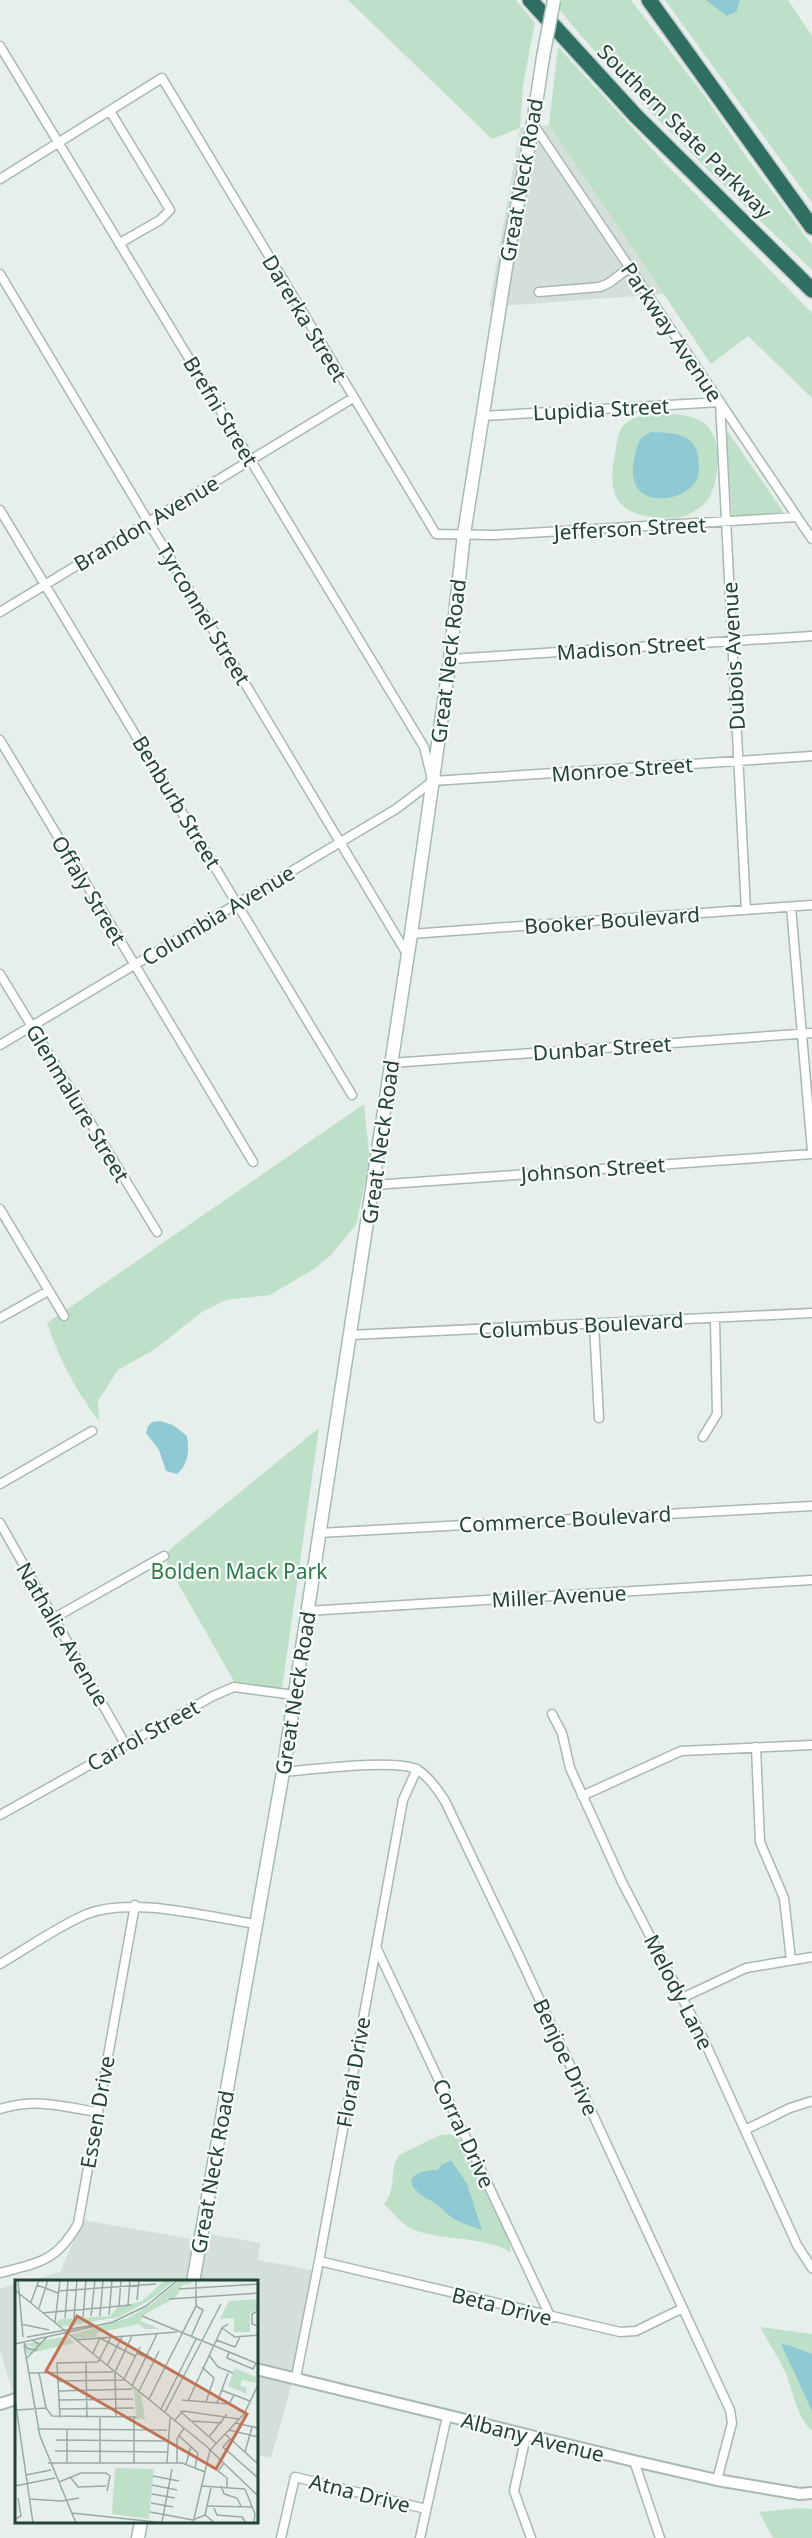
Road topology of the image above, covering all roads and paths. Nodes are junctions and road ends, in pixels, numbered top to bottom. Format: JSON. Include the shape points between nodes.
{"nodes":[{"id":1,"x":530,"y":0,"type":"edge"},
{"id":2,"x":554,"y":0,"type":"edge"},
{"id":3,"x":649,"y":0,"type":"edge"},
{"id":4,"x":0,"y":46,"type":"edge"},
{"id":5,"x":110,"y":111,"type":"junction"},
{"id":6,"x":533,"y":123,"type":"junction"},
{"id":7,"x":59,"y":142,"type":"junction"},
{"id":8,"x":0,"y":179,"type":"edge"},
{"id":9,"x":812,"y":227,"type":"edge"},
{"id":10,"x":120,"y":243,"type":"junction"},
{"id":11,"x":629,"y":268,"type":"junction"},
{"id":12,"x":0,"y":274,"type":"edge"},
{"id":13,"x":812,"y":290,"type":"edge"},
{"id":14,"x":539,"y":292,"type":"dead end"},
{"id":15,"x":353,"y":398,"type":"junction"},
{"id":16,"x":720,"y":402,"type":"junction"},
{"id":17,"x":483,"y":416,"type":"junction"},
{"id":18,"x":251,"y":460,"type":"junction"},
{"id":19,"x":0,"y":510,"type":"edge"},
{"id":20,"x":797,"y":517,"type":"junction"},
{"id":21,"x":148,"y":522,"type":"junction"},
{"id":22,"x":726,"y":523,"type":"junction"},
{"id":23,"x":464,"y":534,"type":"junction"},
{"id":24,"x":812,"y":539,"type":"edge"},
{"id":25,"x":45,"y":584,"type":"junction"},
{"id":26,"x":0,"y":612,"type":"edge"},
{"id":27,"x":812,"y":636,"type":"edge"},
{"id":28,"x":732,"y":641,"type":"junction"},
{"id":29,"x":450,"y":659,"type":"junction"},
{"id":30,"x":0,"y":740,"type":"edge"},
{"id":31,"x":812,"y":756,"type":"edge"},
{"id":32,"x":739,"y":761,"type":"junction"},
{"id":33,"x":433,"y":781,"type":"junction"},
{"id":34,"x":340,"y":842,"type":"junction"},
{"id":35,"x":238,"y":902,"type":"junction"},
{"id":36,"x":812,"y":905,"type":"edge"},
{"id":37,"x":791,"y":908,"type":"junction"},
{"id":38,"x":746,"y":910,"type":"junction"},
{"id":39,"x":411,"y":934,"type":"junction"},
{"id":40,"x":407,"y":954,"type":"junction"},
{"id":41,"x":134,"y":965,"type":"junction"},
{"id":42,"x":0,"y":974,"type":"edge"},
{"id":43,"x":31,"y":1026,"type":"junction"},
{"id":44,"x":812,"y":1033,"type":"edge"},
{"id":45,"x":802,"y":1034,"type":"junction"},
{"id":46,"x":0,"y":1045,"type":"edge"},
{"id":47,"x":391,"y":1064,"type":"junction"},
{"id":48,"x":352,"y":1095,"type":"dead end"},
{"id":49,"x":812,"y":1152,"type":"edge"},
{"id":50,"x":254,"y":1162,"type":"dead end"},
{"id":51,"x":374,"y":1185,"type":"junction"},
{"id":52,"x":0,"y":1209,"type":"edge"},
{"id":53,"x":157,"y":1233,"type":"dead end"},
{"id":54,"x":48,"y":1291,"type":"junction"},
{"id":55,"x":812,"y":1313,"type":"edge"},
{"id":56,"x":64,"y":1316,"type":"dead end"},
{"id":57,"x":0,"y":1318,"type":"edge"},
{"id":58,"x":715,"y":1319,"type":"junction"},
{"id":59,"x":594,"y":1324,"type":"junction"},
{"id":60,"x":350,"y":1335,"type":"junction"},
{"id":61,"x":599,"y":1418,"type":"dead end"},
{"id":62,"x":92,"y":1431,"type":"dead end"},
{"id":63,"x":703,"y":1437,"type":"dead end"},
{"id":64,"x":0,"y":1484,"type":"edge"},
{"id":65,"x":812,"y":1506,"type":"edge"},
{"id":66,"x":0,"y":1523,"type":"edge"},
{"id":67,"x":319,"y":1533,"type":"junction"},
{"id":68,"x":164,"y":1556,"type":"dead end"},
{"id":69,"x":812,"y":1580,"type":"edge"},
{"id":70,"x":307,"y":1611,"type":"junction"},
{"id":71,"x":54,"y":1618,"type":"junction"},
{"id":72,"x":294,"y":1695,"type":"junction"},
{"id":73,"x":552,"y":1714,"type":"dead end"},
{"id":74,"x":125,"y":1744,"type":"junction"},
{"id":75,"x":812,"y":1745,"type":"edge"},
{"id":76,"x":756,"y":1747,"type":"junction"},
{"id":77,"x":417,"y":1769,"type":"junction"},
{"id":78,"x":283,"y":1772,"type":"junction"},
{"id":79,"x":582,"y":1796,"type":"junction"},
{"id":80,"x":1,"y":1813,"type":"edge"},
{"id":81,"x":135,"y":1905,"type":"junction"},
{"id":82,"x":255,"y":1924,"type":"junction"},
{"id":83,"x":377,"y":1948,"type":"junction"},
{"id":84,"x":812,"y":1957,"type":"edge"},
{"id":85,"x":791,"y":1960,"type":"junction"},
{"id":86,"x":0,"y":1964,"type":"edge"},
{"id":87,"x":682,"y":1998,"type":"junction"},
{"id":88,"x":812,"y":2101,"type":"edge"},
{"id":89,"x":0,"y":2109,"type":"edge"},
{"id":90,"x":97,"y":2112,"type":"junction"},
{"id":91,"x":745,"y":2130,"type":"junction"},
{"id":92,"x":319,"y":2261,"type":"junction"},
{"id":93,"x":812,"y":2268,"type":"edge"},
{"id":94,"x":0,"y":2273,"type":"edge"},
{"id":95,"x":193,"y":2280,"type":"edge"},
{"id":96,"x":682,"y":2308,"type":"junction"},
{"id":97,"x":550,"y":2318,"type":"junction"},
{"id":98,"x":258,"y":2369,"type":"edge"},
{"id":99,"x":296,"y":2377,"type":"junction"},
{"id":100,"x":15,"y":2399,"type":"edge"},
{"id":101,"x":0,"y":2404,"type":"edge"},
{"id":102,"x":447,"y":2416,"type":"junction"},
{"id":103,"x":526,"y":2436,"type":"junction"},
{"id":104,"x":634,"y":2461,"type":"junction"},
{"id":105,"x":717,"y":2480,"type":"junction"},
{"id":106,"x":812,"y":2493,"type":"edge"},
{"id":107,"x":426,"y":2509,"type":"junction"},
{"id":108,"x":141,"y":2523,"type":"edge"},
{"id":109,"x":138,"y":2538,"type":"edge"},
{"id":110,"x":281,"y":2538,"type":"edge"},
{"id":111,"x":420,"y":2538,"type":"edge"},
{"id":112,"x":531,"y":2538,"type":"edge"},
{"id":113,"x":660,"y":2538,"type":"edge"}],
"edges":[{"from":1,"to":13,"type":"highway","name":"Southern State Parkway","via":[[636,116]]},
{"from":2,"to":6,"type":"main road","name":"Great Neck Road","bridge":true},
{"from":3,"to":9,"type":"highway","name":"Southern State Parkway"},
{"from":4,"to":7,"type":"street","name":"Brefni Street"},
{"from":5,"to":7,"type":"street"},
{"from":5,"to":10,"type":"street","via":[[170,210]]},
{"from":5,"to":15,"type":"street","name":"Darerka Street","via":[[162,78]]},
{"from":6,"to":11,"type":"street","name":"Parkway Avenue"},
{"from":6,"to":17,"type":"main road","name":"Great Neck Road","via":[[508,248]]},
{"from":7,"to":8,"type":"street"},
{"from":7,"to":10,"type":"street","name":"Brefni Street"},
{"from":10,"to":18,"type":"street","name":"Brefni Street"},
{"from":11,"to":14,"type":"street","via":[[600,287]]},
{"from":11,"to":16,"type":"street","name":"Parkway Avenue"},
{"from":12,"to":21,"type":"street","name":"Tyrconnel Street"},
{"from":15,"to":18,"type":"street","name":"Brandon Avenue"},
{"from":15,"to":23,"type":"street","name":"Darerka Street","via":[[436,534]]},
{"from":16,"to":17,"type":"street","name":"Lupidia Street"},
{"from":16,"to":20,"type":"street","name":"Parkway Avenue"},
{"from":16,"to":22,"type":"street","name":"Dubois Avenue"},
{"from":17,"to":23,"type":"main road","name":"Great Neck Road"},
{"from":18,"to":21,"type":"street","name":"Brandon Avenue"},
{"from":18,"to":33,"type":"street","name":"Brefni Street","via":[[424,747]]},
{"from":19,"to":25,"type":"street","name":"Benburb Street"},
{"from":20,"to":22,"type":"street","name":"Jefferson Street"},
{"from":20,"to":24,"type":"street","name":"Parkway Avenue"},
{"from":21,"to":25,"type":"street","name":"Brandon Avenue"},
{"from":21,"to":34,"type":"street","name":"Tyrconnel Street"},
{"from":22,"to":23,"type":"street","name":"Jefferson Street"},
{"from":22,"to":28,"type":"street","name":"Dubois Avenue"},
{"from":23,"to":29,"type":"main road","name":"Great Neck Road"},
{"from":25,"to":26,"type":"street","name":"Brandon Avenue"},
{"from":25,"to":35,"type":"street","name":"Benburb Street"},
{"from":27,"to":28,"type":"street","name":"Madison Street"},
{"from":28,"to":29,"type":"street","name":"Madison Street"},
{"from":28,"to":32,"type":"street","name":"Dubois Avenue"},
{"from":29,"to":33,"type":"main road","name":"Great Neck Road"},
{"from":30,"to":41,"type":"street","name":"Offaly Street"},
{"from":31,"to":32,"type":"street","name":"Monroe Street"},
{"from":32,"to":33,"type":"street","name":"Monroe Street"},
{"from":32,"to":38,"type":"street","name":"Dubois Avenue"},
{"from":33,"to":34,"type":"street","name":"Columbia Avenue","via":[[400,807]]},
{"from":33,"to":39,"type":"main road","name":"Great Neck Road"},
{"from":34,"to":35,"type":"street","name":"Columbia Avenue"},
{"from":34,"to":40,"type":"street","name":"Tyrconnel Street"},
{"from":35,"to":41,"type":"street","name":"Columbia Avenue"},
{"from":35,"to":48,"type":"street","name":"Benburb Street"},
{"from":36,"to":37,"type":"street","name":"Booker Boulevard"},
{"from":37,"to":38,"type":"street","name":"Booker Boulevard"},
{"from":37,"to":45,"type":"street"},
{"from":38,"to":39,"type":"street","name":"Booker Boulevard"},
{"from":39,"to":40,"type":"main road","name":"Great Neck Road"},
{"from":40,"to":47,"type":"main road","name":"Great Neck Road"},
{"from":41,"to":43,"type":"street","name":"Columbia Avenue"},
{"from":41,"to":50,"type":"street","name":"Offaly Street"},
{"from":42,"to":43,"type":"street","name":"Glenmalure Street"},
{"from":43,"to":46,"type":"street","name":"Columbia Avenue"},
{"from":43,"to":53,"type":"street","name":"Glenmalure Street"},
{"from":44,"to":45,"type":"street","name":"Dunbar Street"},
{"from":45,"to":47,"type":"street","name":"Dunbar Street"},
{"from":45,"to":49,"type":"street"},
{"from":47,"to":51,"type":"main road","name":"Great Neck Road"},
{"from":49,"to":51,"type":"street","name":"Johnson Street"},
{"from":51,"to":60,"type":"main road","name":"Great Neck Road"},
{"from":52,"to":54,"type":"street"},
{"from":54,"to":56,"type":"street"},
{"from":54,"to":57,"type":"street"},
{"from":55,"to":58,"type":"street","name":"Columbus Boulevard"},
{"from":58,"to":59,"type":"street","name":"Columbus Boulevard"},
{"from":58,"to":63,"type":"street","via":[[717,1414]]},
{"from":59,"to":60,"type":"street","name":"Columbus Boulevard"},
{"from":59,"to":61,"type":"street"},
{"from":60,"to":67,"type":"main road","name":"Great Neck Road"},
{"from":62,"to":64,"type":"street"},
{"from":65,"to":67,"type":"street","name":"Commerce Boulevard"},
{"from":66,"to":71,"type":"street","name":"Nathalie Avenue"},
{"from":67,"to":70,"type":"main road","name":"Great Neck Road"},
{"from":68,"to":71,"type":"street"},
{"from":69,"to":70,"type":"street","name":"Miller Avenue"},
{"from":70,"to":72,"type":"main road","name":"Great Neck Road"},
{"from":71,"to":74,"type":"street","name":"Nathalie Avenue"},
{"from":72,"to":74,"type":"street","name":"Carrol Street","via":[[234,1687]]},
{"from":72,"to":78,"type":"main road","name":"Great Neck Road"},
{"from":73,"to":79,"type":"street","name":"Melody Lane"},
{"from":74,"to":80,"type":"street","name":"Carrol Street"},
{"from":75,"to":76,"type":"street"},
{"from":76,"to":79,"type":"street","via":[[681,1751]]},
{"from":76,"to":85,"type":"street","via":[[760,1842],[784,1898]]},
{"from":77,"to":78,"type":"street","via":[[390,1764]]},
{"from":77,"to":83,"type":"street","name":"Floral Drive","via":[[403,1800]]},
{"from":77,"to":96,"type":"street","name":"Benjoe Drive","via":[[453,1814]]},
{"from":78,"to":82,"type":"main road","name":"Great Neck Road"},
{"from":79,"to":87,"type":"street","name":"Melody Lane"},
{"from":81,"to":82,"type":"street"},
{"from":81,"to":86,"type":"street","via":[[88,1913]]},
{"from":81,"to":90,"type":"street","name":"Essen Drive"},
{"from":82,"to":95,"type":"main road","name":"Great Neck Road"},
{"from":83,"to":92,"type":"street","name":"Floral Drive"},
{"from":83,"to":97,"type":"street","name":"Corral Drive"},
{"from":84,"to":85,"type":"street"},
{"from":85,"to":87,"type":"street","via":[[746,1968]]},
{"from":87,"to":91,"type":"street","name":"Melody Lane"},
{"from":88,"to":91,"type":"street"},
{"from":89,"to":90,"type":"street","via":[[22,2102]]},
{"from":90,"to":94,"type":"street","name":"Essen Drive","via":[[78,2224],[66,2244],[47,2259]]},
{"from":91,"to":93,"type":"street","name":"Melody Lane","via":[[797,2245]]},
{"from":92,"to":97,"type":"street","name":"Beta Drive"},
{"from":92,"to":99,"type":"street","name":"Floral Drive"},
{"from":96,"to":97,"type":"street","name":"Beta Drive","via":[[636,2331],[620,2332]]},
{"from":96,"to":105,"type":"street","name":"Benjoe Drive","via":[[730,2410],[732,2423]]},
{"from":98,"to":99,"type":"street","name":"Albany Avenue"},
{"from":99,"to":102,"type":"street","name":"Albany Avenue"},
{"from":100,"to":101,"type":"street"},
{"from":102,"to":103,"type":"street","name":"Albany Avenue"},
{"from":102,"to":107,"type":"street"},
{"from":103,"to":104,"type":"street","name":"Albany Avenue"},
{"from":103,"to":112,"type":"street","via":[[514,2491]]},
{"from":104,"to":105,"type":"street","name":"Albany Avenue"},
{"from":104,"to":113,"type":"street"},
{"from":105,"to":106,"type":"street","name":"Albany Avenue"},
{"from":107,"to":110,"type":"street","name":"Atna Drive","via":[[295,2477]]},
{"from":107,"to":111,"type":"street"},
{"from":108,"to":109,"type":"main road"}]}
